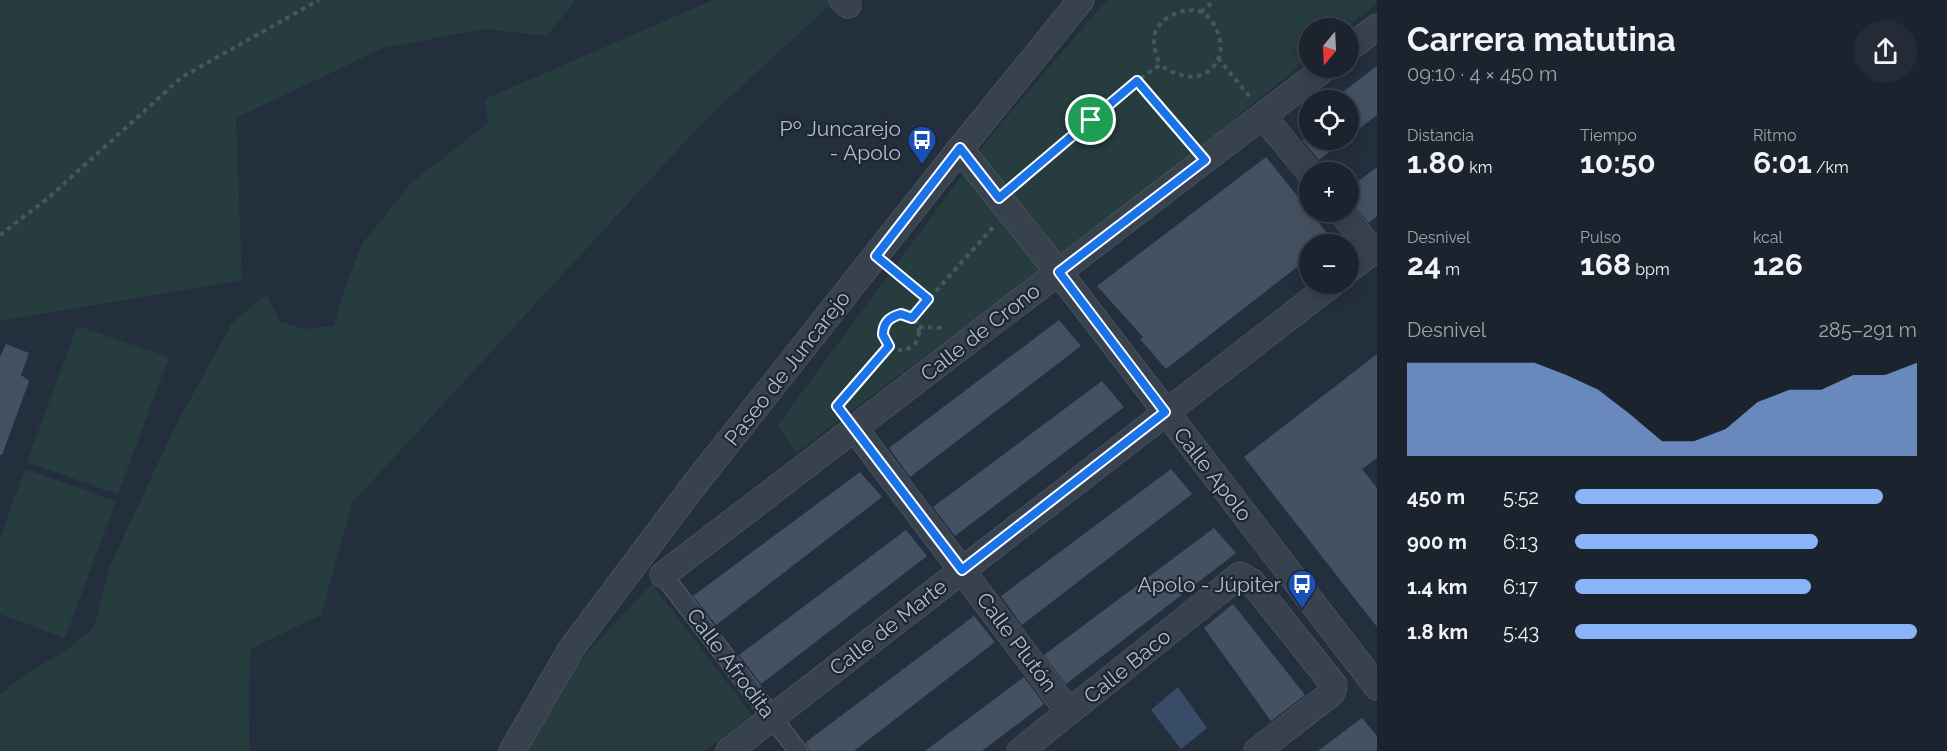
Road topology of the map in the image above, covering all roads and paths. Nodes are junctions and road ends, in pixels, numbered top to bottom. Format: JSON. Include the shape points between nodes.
{"nodes":[{"id":1,"x":319,"y":0,"type":"edge"},
{"id":2,"x":1081,"y":0,"type":"edge"},
{"id":3,"x":1215,"y":0,"type":"edge"},
{"id":4,"x":1201,"y":12,"type":"junction"},
{"id":5,"x":1377,"y":27,"type":"edge"},
{"id":6,"x":1359,"y":41,"type":"edge"},
{"id":7,"x":1218,"y":58,"type":"junction"},
{"id":8,"x":1160,"y":65,"type":"junction"},
{"id":9,"x":1308,"y":78,"type":"edge"},
{"id":10,"x":1137,"y":81,"type":"junction"},
{"id":11,"x":1258,"y":108,"type":"junction"},
{"id":12,"x":960,"y":148,"type":"junction"},
{"id":13,"x":1205,"y":160,"type":"junction"},
{"id":14,"x":1301,"y":162,"type":"edge"},
{"id":15,"x":999,"y":198,"type":"junction"},
{"id":16,"x":1350,"y":222,"type":"edge"},
{"id":17,"x":0,"y":235,"type":"edge"},
{"id":18,"x":1375,"y":249,"type":"edge"},
{"id":19,"x":876,"y":256,"type":"junction"},
{"id":20,"x":1359,"y":261,"type":"edge"},
{"id":21,"x":1059,"y":272,"type":"junction"},
{"id":22,"x":1319,"y":294,"type":"edge"},
{"id":23,"x":928,"y":299,"type":"junction"},
{"id":24,"x":912,"y":318,"type":"junction"},
{"id":25,"x":889,"y":346,"type":"junction"},
{"id":26,"x":1165,"y":412,"type":"junction"},
{"id":27,"x":855,"y":429,"type":"junction"},
{"id":28,"x":962,"y":570,"type":"junction"},
{"id":29,"x":663,"y":575,"type":"joint"},
{"id":30,"x":1377,"y":687,"type":"edge"},
{"id":31,"x":1069,"y":712,"type":"junction"},
{"id":32,"x":772,"y":717,"type":"junction"},
{"id":33,"x":512,"y":751,"type":"edge"},
{"id":34,"x":729,"y":751,"type":"edge"},
{"id":35,"x":798,"y":751,"type":"edge"},
{"id":36,"x":1020,"y":751,"type":"edge"},
{"id":37,"x":1257,"y":751,"type":"edge"}],
"edges":[{"from":1,"to":17,"type":"path","via":[[182,77],[47,199]]},
{"from":2,"to":12,"type":"street","name":"Paseo de Juncarejo"},
{"from":3,"to":4,"type":"path"},
{"from":4,"to":7,"type":"path","via":[[1218,29]]},
{"from":4,"to":8,"type":"path","via":[[1179,12],[1165,20],[1155,33]]},
{"from":5,"to":6,"type":"street"},
{"from":7,"to":8,"type":"path","via":[[1206,72],[1187,78]]},
{"from":7,"to":11,"type":"path"},
{"from":8,"to":10,"type":"path"},
{"from":9,"to":11,"type":"street","name":"Calle de Crono"},
{"from":10,"to":13,"type":"path"},
{"from":10,"to":15,"type":"path"},
{"from":11,"to":13,"type":"street","name":"Calle de Crono"},
{"from":11,"to":14,"type":"street"},
{"from":12,"to":15,"type":"street","name":"Calle Apolo"},
{"from":12,"to":19,"type":"street","name":"Paseo de Juncarejo"},
{"from":13,"to":21,"type":"street","name":"Calle de Crono"},
{"from":15,"to":21,"type":"street","name":"Calle Apolo"},
{"from":15,"to":23,"type":"path","via":[[994,225]]},
{"from":16,"to":18,"type":"street"},
{"from":18,"to":20,"type":"street"},
{"from":19,"to":23,"type":"path"},
{"from":19,"to":33,"type":"street","name":"Paseo de Juncarejo","via":[[572,649]]},
{"from":21,"to":26,"type":"street","name":"Calle Apolo"},
{"from":21,"to":27,"type":"street","name":"Calle de Crono"},
{"from":22,"to":26,"type":"street","name":"Calle de Marte"},
{"from":23,"to":24,"type":"path"},
{"from":24,"to":25,"type":"path","via":[[901,314],[889,318],[883,335]]},
{"from":24,"to":25,"type":"path","via":[[919,333],[915,344],[905,350]]},
{"from":25,"to":27,"type":"path","via":[[837,406]]},
{"from":26,"to":28,"type":"street","name":"Calle de Marte"},
{"from":26,"to":30,"type":"street","name":"Calle Apolo"},
{"from":27,"to":28,"type":"street","name":"Calle Plutón"},
{"from":27,"to":29,"type":"street","name":"Calle de Crono"},
{"from":28,"to":31,"type":"street","name":"Calle Plutón"},
{"from":28,"to":32,"type":"street","name":"Calle de Marte"},
{"from":29,"to":32,"type":"street","name":"Calle Afrodita"},
{"from":31,"to":36,"type":"street","name":"Calle Baco"},
{"from":31,"to":37,"type":"street","name":"Calle Baco","via":[[1240,575],[1252,582],[1334,685],[1332,693]]},
{"from":32,"to":34,"type":"street","name":"Calle de Marte"},
{"from":32,"to":35,"type":"street","name":"Calle Afrodita"}]}
